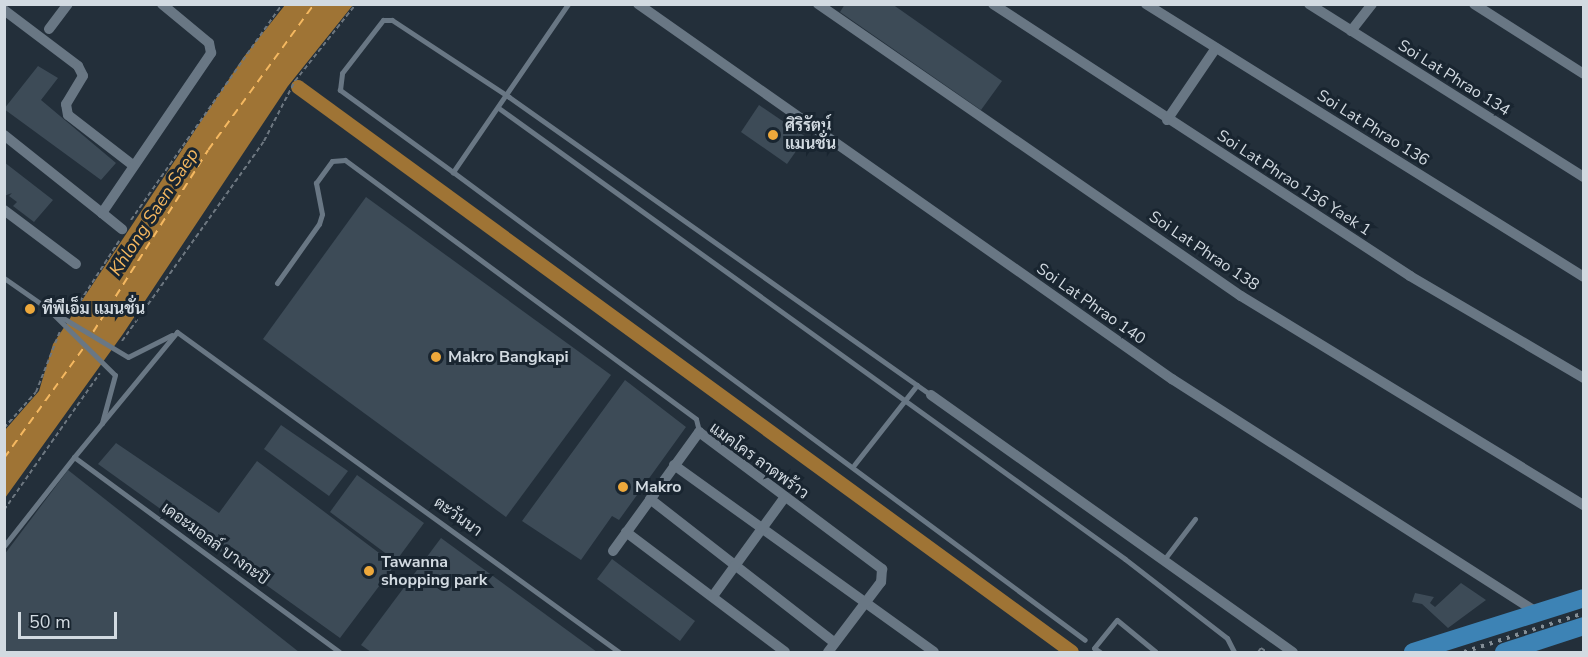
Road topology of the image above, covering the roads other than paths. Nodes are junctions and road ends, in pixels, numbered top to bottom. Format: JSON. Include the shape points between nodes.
{"nodes":[{"id":1,"x":68,"y":4,"type":"edge"},
{"id":2,"x":162,"y":4,"type":"edge"},
{"id":3,"x":568,"y":4,"type":"edge"},
{"id":4,"x":638,"y":4,"type":"edge"},
{"id":5,"x":818,"y":4,"type":"edge"},
{"id":6,"x":993,"y":4,"type":"edge"},
{"id":7,"x":1146,"y":4,"type":"edge"},
{"id":8,"x":1309,"y":4,"type":"edge"},
{"id":9,"x":1372,"y":4,"type":"edge"},
{"id":10,"x":1474,"y":4,"type":"edge"},
{"id":11,"x":4,"y":10,"type":"edge"},
{"id":12,"x":49,"y":29,"type":"dead end"},
{"id":13,"x":1352,"y":31,"type":"junction"},
{"id":14,"x":1216,"y":48,"type":"junction"},
{"id":15,"x":1584,"y":74,"type":"edge"},
{"id":16,"x":509,"y":97,"type":"junction"},
{"id":17,"x":500,"y":109,"type":"junction"},
{"id":18,"x":1167,"y":120,"type":"junction"},
{"id":19,"x":4,"y":135,"type":"edge"},
{"id":20,"x":134,"y":166,"type":"junction"},
{"id":21,"x":453,"y":172,"type":"junction"},
{"id":22,"x":1584,"y":177,"type":"edge"},
{"id":23,"x":4,"y":210,"type":"edge"},
{"id":24,"x":102,"y":213,"type":"junction"},
{"id":25,"x":123,"y":232,"type":"road end"},
{"id":26,"x":76,"y":264,"type":"dead end"},
{"id":27,"x":1584,"y":277,"type":"edge"},
{"id":28,"x":4,"y":278,"type":"edge"},
{"id":29,"x":277,"y":283,"type":"dead end"},
{"id":30,"x":46,"y":308,"type":"junction"},
{"id":31,"x":177,"y":332,"type":"junction"},
{"id":32,"x":1584,"y":378,"type":"edge"},
{"id":33,"x":916,"y":385,"type":"junction"},
{"id":34,"x":931,"y":395,"type":"joint"},
{"id":35,"x":907,"y":397,"type":"junction"},
{"id":36,"x":102,"y":423,"type":"junction"},
{"id":37,"x":699,"y":432,"type":"junction"},
{"id":38,"x":74,"y":457,"type":"junction"},
{"id":39,"x":674,"y":465,"type":"junction"},
{"id":40,"x":854,"y":465,"type":"junction"},
{"id":41,"x":785,"y":498,"type":"junction"},
{"id":42,"x":650,"y":499,"type":"junction"},
{"id":43,"x":1584,"y":505,"type":"edge"},
{"id":44,"x":1195,"y":519,"type":"dead end"},
{"id":45,"x":761,"y":530,"type":"junction"},
{"id":46,"x":626,"y":532,"type":"junction"},
{"id":47,"x":4,"y":546,"type":"edge"},
{"id":48,"x":613,"y":551,"type":"dead end"},
{"id":49,"x":1162,"y":563,"type":"junction"},
{"id":50,"x":735,"y":566,"type":"junction"},
{"id":51,"x":713,"y":596,"type":"junction"},
{"id":52,"x":1584,"y":598,"type":"edge"},
{"id":53,"x":863,"y":605,"type":"junction"},
{"id":54,"x":1538,"y":613,"type":"junction"},
{"id":55,"x":1584,"y":626,"type":"edge"},
{"id":56,"x":1085,"y":640,"type":"dead end"},
{"id":57,"x":831,"y":648,"type":"edge"},
{"id":58,"x":339,"y":652,"type":"edge"},
{"id":59,"x":619,"y":652,"type":"edge"},
{"id":60,"x":785,"y":652,"type":"edge"},
{"id":61,"x":934,"y":652,"type":"edge"},
{"id":62,"x":1100,"y":652,"type":"edge"},
{"id":63,"x":1156,"y":652,"type":"edge"},
{"id":64,"x":1234,"y":652,"type":"edge"},
{"id":65,"x":1293,"y":652,"type":"edge"},
{"id":66,"x":1413,"y":652,"type":"edge"},
{"id":67,"x":1504,"y":652,"type":"edge"}],
"edges":[{"from":1,"to":12,"type":"street"},
{"from":2,"to":20,"type":"street","via":[[209,43],[211,53]]},
{"from":3,"to":16,"type":"lane"},
{"from":4,"to":54,"type":"street","name":"Soi Lat Phrao 140","via":[[1173,379]]},
{"from":5,"to":43,"type":"street","name":"Soi Lat Phrao 138","via":[[1241,296]]},
{"from":6,"to":18,"type":"street","name":"Soi Lat Phrao 136 Yaek 1"},
{"from":7,"to":14,"type":"street","name":"Soi Lat Phrao 136"},
{"from":8,"to":13,"type":"street","name":"Soi Lat Phrao 134"},
{"from":9,"to":13,"type":"street"},
{"from":10,"to":15,"type":"street"},
{"from":11,"to":20,"type":"street","via":[[78,66],[83,76],[66,104],[68,115]]},
{"from":13,"to":22,"type":"street","name":"Soi Lat Phrao 134"},
{"from":14,"to":18,"type":"street"},
{"from":14,"to":27,"type":"street","name":"Soi Lat Phrao 136"},
{"from":16,"to":17,"type":"lane"},
{"from":16,"to":21,"type":"lane","via":[[392,20],[377,23],[342,73],[340,90]]},
{"from":16,"to":33,"type":"lane"},
{"from":17,"to":21,"type":"lane"},
{"from":17,"to":35,"type":"lane"},
{"from":18,"to":32,"type":"street","name":"Soi Lat Phrao 136 Yaek 1","via":[[1410,276]]},
{"from":19,"to":24,"type":"street"},
{"from":20,"to":24,"type":"street"},
{"from":21,"to":40,"type":"lane"},
{"from":23,"to":26,"type":"street"},
{"from":24,"to":25,"type":"street"},
{"from":28,"to":30,"type":"lane"},
{"from":29,"to":37,"type":"lane","via":[[319,224],[322,214],[316,183],[332,161],[345,160],[696,419]]},
{"from":30,"to":31,"type":"lane","via":[[128,357]]},
{"from":30,"to":36,"type":"lane","via":[[115,375]]},
{"from":31,"to":36,"type":"lane"},
{"from":31,"to":59,"type":"lane","name":"ตะวันนา","via":[[282,404]]},
{"from":33,"to":34,"type":"lane"},
{"from":33,"to":35,"type":"lane"},
{"from":34,"to":49,"type":"street"},
{"from":35,"to":40,"type":"lane"},
{"from":35,"to":64,"type":"lane","via":[[1207,621]]},
{"from":36,"to":38,"type":"lane"},
{"from":37,"to":39,"type":"street","name":"แมคโคร ลาดพร้าว"},
{"from":37,"to":41,"type":"street","name":"แมคโคร ลาดพร้าว"},
{"from":38,"to":47,"type":"lane"},
{"from":38,"to":58,"type":"lane","name":"เดอะมอลล์ บางกะปิ"},
{"from":39,"to":42,"type":"street","name":"แมคโคร ลาดพร้าว"},
{"from":39,"to":45,"type":"street"},
{"from":40,"to":56,"type":"lane"},
{"from":41,"to":45,"type":"street"},
{"from":41,"to":53,"type":"street","name":"แมคโคร ลาดพร้าว","via":[[882,569],[880,582]]},
{"from":42,"to":46,"type":"street","name":"แมคโคร ลาดพร้าว"},
{"from":42,"to":50,"type":"street"},
{"from":44,"to":49,"type":"lane"},
{"from":45,"to":50,"type":"street"},
{"from":45,"to":53,"type":"street"},
{"from":46,"to":48,"type":"street","name":"แมคโคร ลาดพร้าว"},
{"from":46,"to":51,"type":"street"},
{"from":49,"to":65,"type":"street"},
{"from":50,"to":51,"type":"street"},
{"from":50,"to":57,"type":"street"},
{"from":51,"to":60,"type":"street"},
{"from":52,"to":54,"type":"main road"},
{"from":53,"to":57,"type":"street","name":"แมคโคร ลาดพร้าว"},
{"from":53,"to":61,"type":"street"},
{"from":54,"to":66,"type":"main road"},
{"from":55,"to":67,"type":"main road"},
{"from":62,"to":63,"type":"lane","via":[[1094,648],[1117,620]]}]}
